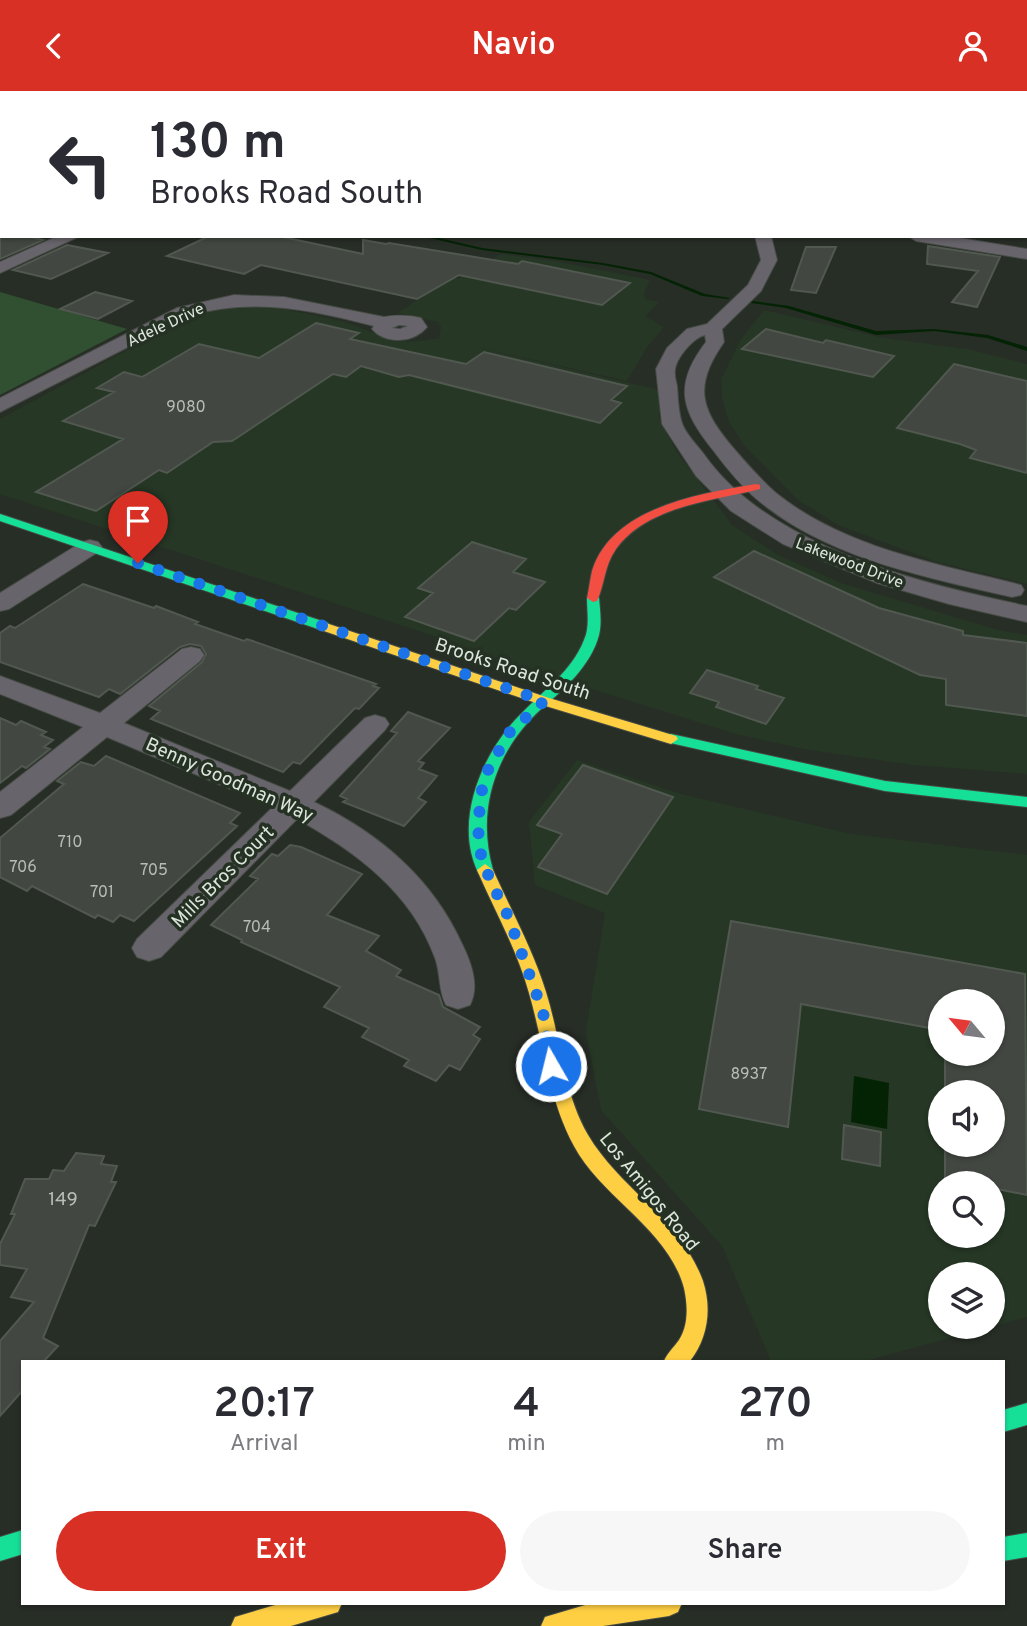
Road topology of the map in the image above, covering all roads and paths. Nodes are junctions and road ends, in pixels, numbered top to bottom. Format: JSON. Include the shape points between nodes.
{"nodes":[{"id":1,"x":68,"y":238,"type":"edge"},
{"id":2,"x":764,"y":238,"type":"edge"},
{"id":3,"x":928,"y":238,"type":"edge"},
{"id":4,"x":1027,"y":254,"type":"edge"},
{"id":5,"x":0,"y":268,"type":"edge"},
{"id":6,"x":385,"y":323,"type":"dead end"},
{"id":7,"x":713,"y":328,"type":"junction"},
{"id":8,"x":0,"y":407,"type":"edge"},
{"id":9,"x":756,"y":487,"type":"junction"},
{"id":10,"x":725,"y":493,"type":"junction"},
{"id":11,"x":0,"y":517,"type":"edge"},
{"id":12,"x":90,"y":547,"type":"junction"},
{"id":13,"x":1027,"y":593,"type":"edge"},
{"id":14,"x":0,"y":604,"type":"edge"},
{"id":15,"x":1027,"y":614,"type":"edge"},
{"id":16,"x":191,"y":655,"type":"dead end"},
{"id":17,"x":0,"y":684,"type":"edge"},
{"id":18,"x":544,"y":701,"type":"junction"},
{"id":19,"x":104,"y":724,"type":"junction"},
{"id":20,"x":375,"y":724,"type":"dead end"},
{"id":21,"x":1027,"y":802,"type":"edge"},
{"id":22,"x":295,"y":804,"type":"junction"},
{"id":23,"x":0,"y":808,"type":"edge"},
{"id":24,"x":149,"y":948,"type":"dead end"},
{"id":25,"x":458,"y":995,"type":"dead end"},
{"id":26,"x":676,"y":1360,"type":"edge"},
{"id":27,"x":1027,"y":1414,"type":"edge"},
{"id":28,"x":1005,"y":1420,"type":"edge"},
{"id":29,"x":21,"y":1543,"type":"edge"},
{"id":30,"x":1027,"y":1545,"type":"edge"},
{"id":31,"x":0,"y":1549,"type":"edge"},
{"id":32,"x":1005,"y":1549,"type":"edge"},
{"id":33,"x":322,"y":1605,"type":"edge"},
{"id":34,"x":656,"y":1605,"type":"edge"},
{"id":35,"x":244,"y":1626,"type":"edge"},
{"id":36,"x":554,"y":1626,"type":"edge"}],
"edges":[{"from":1,"to":5,"type":"street"},
{"from":2,"to":7,"type":"street","name":"Lakewood Drive","via":[[769,260],[764,272]]},
{"from":3,"to":4,"type":"street"},
{"from":6,"to":8,"type":"street","name":"Adele Drive","via":[[283,300],[204,304]]},
{"from":7,"to":9,"type":"street","name":"Lakewood Drive","via":[[715,342],[701,358],[691,385],[693,401],[708,433]]},
{"from":7,"to":10,"type":"street","name":"Lakewood Drive","via":[[692,333],[674,352],[665,369],[665,384],[672,424]]},
{"from":9,"to":10,"type":"main road","name":"Los Amigos Road"},
{"from":9,"to":13,"type":"street","name":"Lakewood Drive","via":[[829,534],[918,565]]},
{"from":10,"to":15,"type":"street","name":"Lakewood Drive","via":[[791,539],[886,578]]},
{"from":10,"to":18,"type":"main road","name":"Los Amigos Road","via":[[642,517],[619,538],[595,581],[592,640]]},
{"from":11,"to":12,"type":"main road","name":"Brooks Road South"},
{"from":12,"to":14,"type":"street"},
{"from":12,"to":18,"type":"main road","name":"Brooks Road South"},
{"from":16,"to":19,"type":"street"},
{"from":17,"to":19,"type":"street","name":"Benny Goodman Way"},
{"from":18,"to":21,"type":"main road","name":"Brooks Road South","via":[[664,738],[777,764],[885,786]]},
{"from":18,"to":26,"type":"main road","name":"Los Amigos Road","via":[[509,733],[488,770],[480,797],[478,846],[543,1012],[551,1066],[566,1111],[590,1156],[678,1253],[694,1284],[700,1308],[695,1333]]},
{"from":19,"to":22,"type":"street","name":"Benny Goodman Way"},
{"from":19,"to":23,"type":"street"},
{"from":20,"to":22,"type":"street","name":"Mills Bros Court"},
{"from":22,"to":24,"type":"street","name":"Mills Bros Court"},
{"from":22,"to":25,"type":"street","name":"Benny Goodman Way","via":[[369,847],[400,876],[430,914],[447,947]]},
{"from":27,"to":28,"type":"main road"},
{"from":29,"to":31,"type":"main road"},
{"from":30,"to":32,"type":"main road"},
{"from":33,"to":35,"type":"main road"},
{"from":34,"to":36,"type":"main road"}]}
